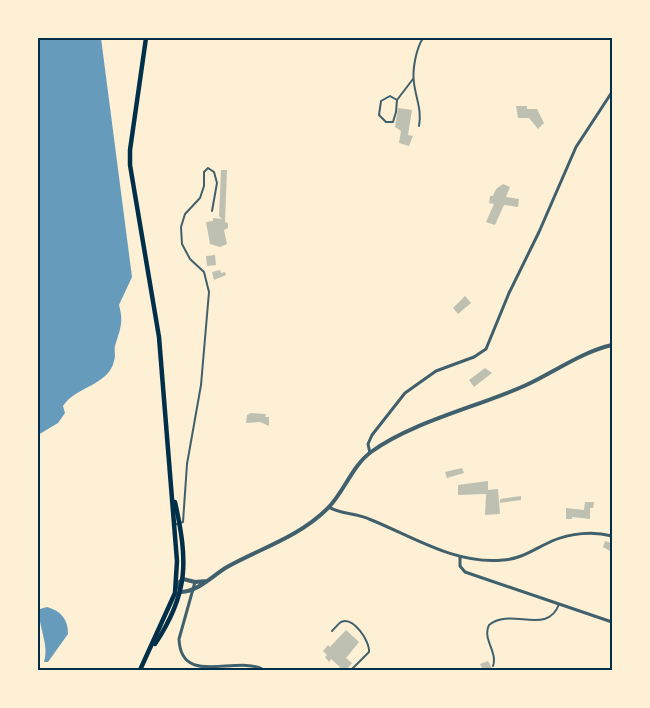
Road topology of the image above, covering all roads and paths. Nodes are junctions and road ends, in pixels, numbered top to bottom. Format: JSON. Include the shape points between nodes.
{"nodes":[{"id":1,"x":146,"y":38,"type":"edge"},
{"id":2,"x":423,"y":38,"type":"edge"},
{"id":3,"x":414,"y":79,"type":"junction"},
{"id":4,"x":612,"y":92,"type":"edge"},
{"id":5,"x":397,"y":100,"type":"junction"},
{"id":6,"x":419,"y":126,"type":"dead end"},
{"id":7,"x":212,"y":211,"type":"dead end"},
{"id":8,"x":612,"y":345,"type":"edge"},
{"id":9,"x":370,"y":453,"type":"junction"},
{"id":10,"x":329,"y":507,"type":"junction"},
{"id":11,"x":177,"y":525,"type":"junction"},
{"id":12,"x":612,"y":536,"type":"edge"},
{"id":13,"x":460,"y":557,"type":"junction"},
{"id":14,"x":183,"y":578,"type":"junction"},
{"id":15,"x":207,"y":580,"type":"junction"},
{"id":16,"x":195,"y":582,"type":"junction"},
{"id":17,"x":177,"y":584,"type":"junction"},
{"id":18,"x":193,"y":590,"type":"junction"},
{"id":19,"x":181,"y":592,"type":"junction"},
{"id":20,"x":559,"y":604,"type":"junction"},
{"id":21,"x":612,"y":622,"type":"edge"},
{"id":22,"x":332,"y":631,"type":"dead end"},
{"id":23,"x":149,"y":654,"type":"junction"},
{"id":24,"x":493,"y":666,"type":"dead end"},
{"id":25,"x":140,"y":670,"type":"edge"},
{"id":26,"x":264,"y":670,"type":"edge"},
{"id":27,"x":351,"y":670,"type":"edge"}],
"edges":[{"from":1,"to":11,"type":"main road","via":[[130,165],[159,337]]},
{"from":2,"to":3,"type":"lane","via":[[417,53]]},
{"from":3,"to":5,"type":"lane"},
{"from":3,"to":6,"type":"lane","via":[[421,111]]},
{"from":4,"to":9,"type":"street","via":[[576,146],[486,349],[468,360],[436,371],[406,393],[372,435],[368,444]]},
{"from":5,"to":5,"type":"lane","via":[[395,119],[386,122],[379,115],[381,102],[390,96]]},
{"from":7,"to":11,"type":"lane","via":[[217,183],[214,172],[208,168],[204,172],[200,198],[185,214],[181,227],[182,244],[190,259],[204,272],[209,292],[201,385],[187,464],[183,522]]},
{"from":8,"to":9,"type":"street","via":[[590,352],[525,386],[397,437]]},
{"from":9,"to":10,"type":"street"},
{"from":10,"to":13,"type":"street","via":[[369,518]]},
{"from":10,"to":15,"type":"street","via":[[292,535]]},
{"from":11,"to":14,"type":"main road"},
{"from":11,"to":17,"type":"main road"},
{"from":12,"to":13,"type":"street","via":[[587,533],[564,537],[526,555],[503,560]]},
{"from":13,"to":20,"type":"street","via":[[460,566],[465,572]]},
{"from":14,"to":16,"type":"street"},
{"from":14,"to":17,"type":"street"},
{"from":14,"to":19,"type":"main road"},
{"from":15,"to":16,"type":"street"},
{"from":15,"to":18,"type":"street"},
{"from":16,"to":18,"type":"street"},
{"from":17,"to":19,"type":"street"},
{"from":17,"to":23,"type":"main road"},
{"from":18,"to":19,"type":"street"},
{"from":18,"to":26,"type":"street","via":[[179,639],[185,658],[198,667],[246,665]]},
{"from":19,"to":23,"type":"main road","via":[[169,621]]},
{"from":20,"to":21,"type":"street"},
{"from":20,"to":24,"type":"lane","via":[[556,613],[548,619],[504,619],[489,624],[487,631]]},
{"from":22,"to":27,"type":"lane","via":[[341,622],[346,622],[368,641],[369,652]]},
{"from":23,"to":25,"type":"main road"}]}
